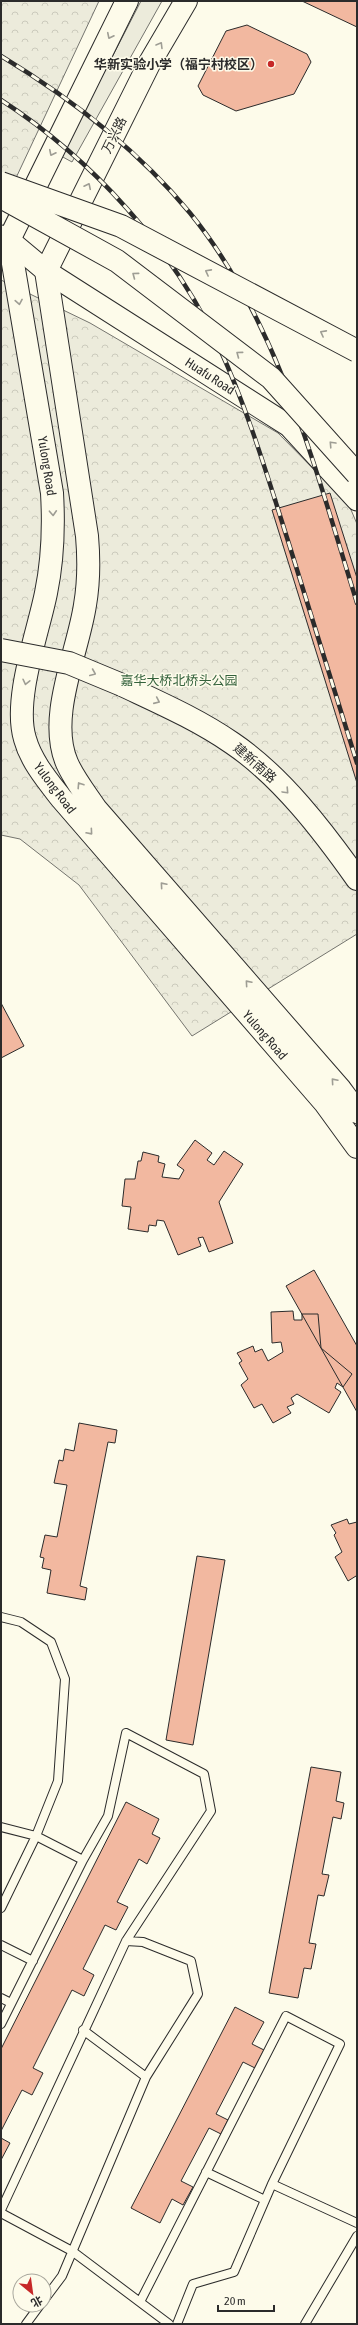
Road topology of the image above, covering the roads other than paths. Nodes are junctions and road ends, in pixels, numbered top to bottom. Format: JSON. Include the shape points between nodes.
{"nodes":[{"id":1,"x":127,"y":1,"type":"edge"},
{"id":2,"x":186,"y":1,"type":"edge"},
{"id":3,"x":1,"y":183,"type":"edge"},
{"id":4,"x":1,"y":197,"type":"edge"},
{"id":5,"x":6,"y":250,"type":"edge"},
{"id":6,"x":46,"y":271,"type":"junction"},
{"id":7,"x":357,"y":352,"type":"edge"},
{"id":8,"x":357,"y":474,"type":"edge"},
{"id":9,"x":357,"y":500,"type":"edge"},
{"id":10,"x":1,"y":650,"type":"edge"},
{"id":11,"x":357,"y":879,"type":"edge"},
{"id":12,"x":357,"y":1112,"type":"edge"},
{"id":13,"x":357,"y":1147,"type":"edge"},
{"id":14,"x":1,"y":1617,"type":"edge"},
{"id":15,"x":1,"y":1827,"type":"edge"},
{"id":16,"x":36,"y":1836,"type":"junction"},
{"id":17,"x":83,"y":1860,"type":"junction"},
{"id":18,"x":1,"y":1908,"type":"edge"},
{"id":19,"x":126,"y":1941,"type":"junction"},
{"id":20,"x":1,"y":1946,"type":"edge"},
{"id":21,"x":33,"y":1961,"type":"junction"},
{"id":22,"x":1,"y":1998,"type":"edge"},
{"id":23,"x":12,"y":2003,"type":"junction"},
{"id":24,"x":1,"y":2024,"type":"edge"},
{"id":25,"x":83,"y":2030,"type":"junction"},
{"id":26,"x":146,"y":2077,"type":"junction"},
{"id":27,"x":206,"y":2172,"type":"junction"},
{"id":28,"x":272,"y":2184,"type":"junction"},
{"id":29,"x":265,"y":2200,"type":"junction"},
{"id":30,"x":1,"y":2211,"type":"edge"},
{"id":31,"x":357,"y":2222,"type":"edge"},
{"id":32,"x":357,"y":2236,"type":"edge"},
{"id":33,"x":72,"y":2251,"type":"junction"},
{"id":34,"x":52,"y":2289,"type":"edge"},
{"id":35,"x":140,"y":2302,"type":"junction"},
{"id":36,"x":34,"y":2313,"type":"edge"},
{"id":37,"x":26,"y":2324,"type":"edge"},
{"id":38,"x":169,"y":2324,"type":"edge"},
{"id":39,"x":176,"y":2324,"type":"edge"},
{"id":40,"x":305,"y":2324,"type":"edge"}],
"edges":[{"from":1,"to":5,"type":"main road","one_way":true},
{"from":6,"to":2,"type":"main road","name":"万兴路","one_way":true,"via":[[149,64]]},
{"from":7,"to":3,"type":"main road","one_way":true,"bridge":true,"via":[[121,226]]},
{"from":8,"to":4,"type":"main road","one_way":true,"bridge":true,"via":[[271,378],[117,261]]},
{"from":5,"to":6,"type":"street","name":"Huafu Road"},
{"from":5,"to":13,"type":"main road","name":"Yulong Road","one_way":true,"via":[[52,493],[54,535],[46,593],[23,692],[20,714],[24,739],[36,763],[61,798],[325,1103]]},
{"from":6,"to":9,"type":"street","name":"Huafu Road","via":[[289,426]]},
{"from":12,"to":6,"type":"main road","name":"Yulong Road","one_way":true,"via":[[340,1089],[96,808],[66,762],[60,735],[62,707],[90,573],[87,536]]},
{"from":10,"to":11,"type":"main road","name":"建新南路","one_way":true,"bridge":true,"via":[[69,663],[186,715],[233,744],[279,784],[323,831]]},
{"from":14,"to":16,"type":"lane","via":[[21,1622],[51,1642],[65,1679],[58,1781]]},
{"from":15,"to":16,"type":"lane"},
{"from":16,"to":17,"type":"lane"},
{"from":16,"to":18,"type":"lane"},
{"from":17,"to":19,"type":"lane","via":[[108,1816],[126,1733],[204,1774],[211,1811]]},
{"from":17,"to":21,"type":"lane"},
{"from":19,"to":25,"type":"lane"},
{"from":19,"to":26,"type":"lane","via":[[143,1942],[190,1961],[198,1994]]},
{"from":20,"to":21,"type":"lane"},
{"from":21,"to":23,"type":"lane"},
{"from":22,"to":23,"type":"lane"},
{"from":23,"to":24,"type":"lane"},
{"from":25,"to":26,"type":"lane"},
{"from":25,"to":30,"type":"lane"},
{"from":26,"to":33,"type":"lane"},
{"from":27,"to":28,"type":"lane","via":[[286,2016],[340,2044]]},
{"from":27,"to":29,"type":"lane"},
{"from":27,"to":35,"type":"lane"},
{"from":28,"to":29,"type":"lane"},
{"from":28,"to":31,"type":"lane"},
{"from":29,"to":39,"type":"lane","via":[[234,2272],[194,2284]]},
{"from":30,"to":33,"type":"lane"},
{"from":32,"to":40,"type":"lane"},
{"from":33,"to":34,"type":"lane","via":[[62,2276]]},
{"from":33,"to":35,"type":"lane"},
{"from":35,"to":38,"type":"lane"},
{"from":36,"to":37,"type":"lane"}]}
